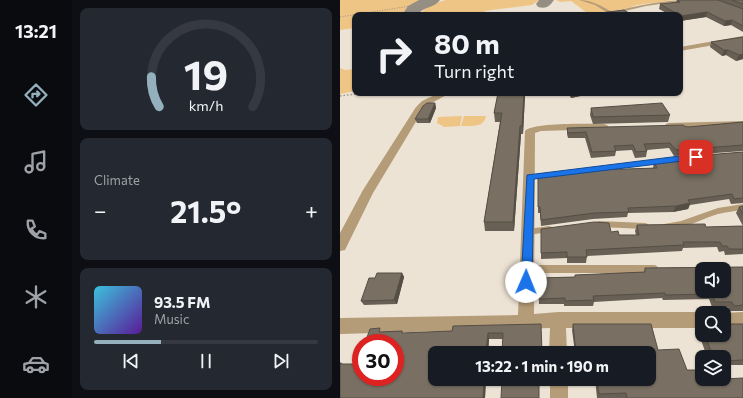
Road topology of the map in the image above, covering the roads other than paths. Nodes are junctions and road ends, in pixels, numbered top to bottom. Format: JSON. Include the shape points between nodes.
{"nodes":[{"id":1,"x":582,"y":0,"type":"edge"},
{"id":2,"x":687,"y":0,"type":"edge"},
{"id":3,"x":608,"y":12,"type":"edge"},
{"id":4,"x":619,"y":12,"type":"edge"},
{"id":5,"x":743,"y":38,"type":"edge"},
{"id":6,"x":683,"y":48,"type":"edge"},
{"id":7,"x":440,"y":96,"type":"edge"},
{"id":8,"x":743,"y":124,"type":"edge"},
{"id":9,"x":656,"y":126,"type":"edge"},
{"id":10,"x":617,"y":127,"type":"edge"},
{"id":11,"x":696,"y":157,"type":"edge"},
{"id":12,"x":546,"y":175,"type":"edge"},
{"id":13,"x":743,"y":207,"type":"edge"},
{"id":14,"x":593,"y":224,"type":"edge"},
{"id":15,"x":557,"y":228,"type":"edge"},
{"id":16,"x":528,"y":232,"type":"junction"},
{"id":17,"x":340,"y":246,"type":"edge"},
{"id":18,"x":526,"y":269,"type":"junction"},
{"id":19,"x":661,"y":269,"type":"edge"},
{"id":20,"x":558,"y":320,"type":"junction"},
{"id":21,"x":695,"y":320,"type":"edge"},
{"id":22,"x":731,"y":320,"type":"edge"},
{"id":23,"x":743,"y":320,"type":"edge"},
{"id":24,"x":526,"y":322,"type":"junction"},
{"id":25,"x":340,"y":326,"type":"edge"},
{"id":26,"x":558,"y":346,"type":"edge"},
{"id":27,"x":559,"y":386,"type":"edge"},
{"id":28,"x":559,"y":398,"type":"edge"}],
"edges":[{"from":1,"to":3,"type":"lane","via":[[596,4]]},
{"from":2,"to":4,"type":"lane","via":[[646,5]]},
{"from":5,"to":6,"type":"street"},
{"from":7,"to":17,"type":"street","via":[[419,109],[367,193]]},
{"from":8,"to":9,"type":"street"},
{"from":10,"to":16,"type":"street","via":[[531,130],[534,176]]},
{"from":11,"to":12,"type":"lane"},
{"from":13,"to":14,"type":"lane","via":[[718,211],[681,224],[654,227]]},
{"from":15,"to":16,"type":"lane"},
{"from":16,"to":18,"type":"street"},
{"from":18,"to":19,"type":"lane"},
{"from":18,"to":24,"type":"street"},
{"from":20,"to":21,"type":"street"},
{"from":20,"to":24,"type":"street"},
{"from":20,"to":26,"type":"street"},
{"from":22,"to":23,"type":"street"},
{"from":24,"to":25,"type":"street"},
{"from":27,"to":28,"type":"street"}]}
